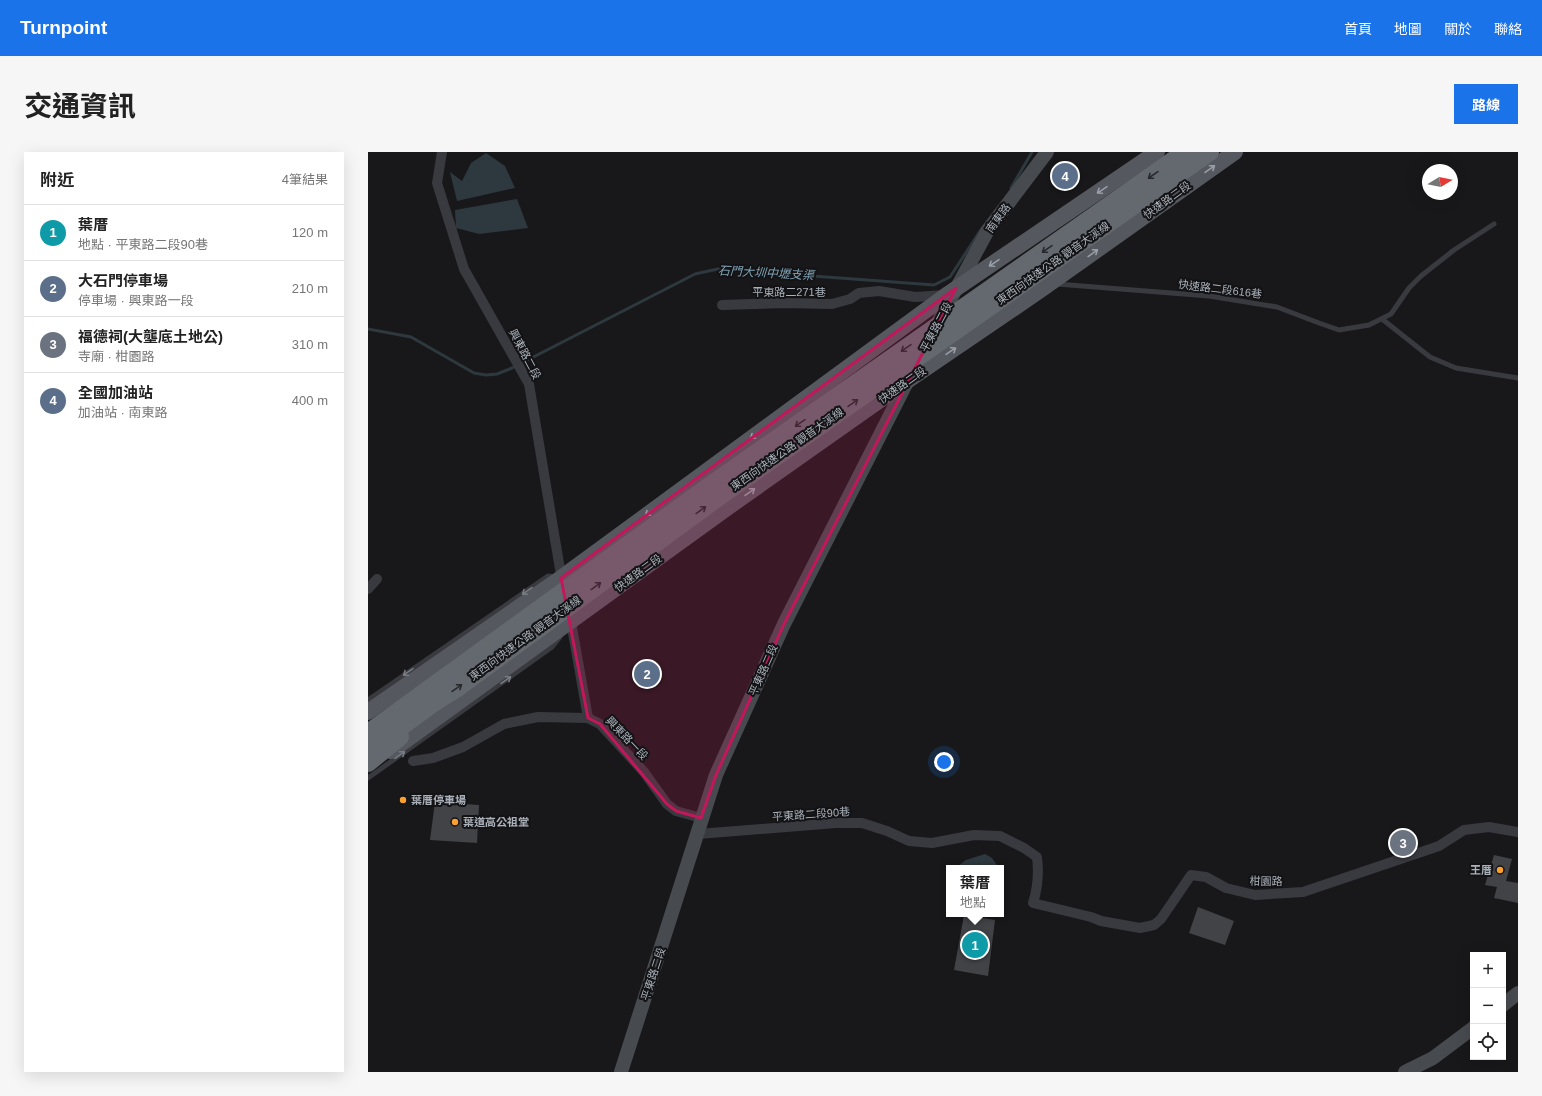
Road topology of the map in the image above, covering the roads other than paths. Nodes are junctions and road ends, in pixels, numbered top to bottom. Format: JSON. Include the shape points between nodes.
{"nodes":[{"id":1,"x":442,"y":152,"type":"edge"},
{"id":2,"x":1047,"y":152,"type":"edge"},
{"id":3,"x":1157,"y":152,"type":"edge"},
{"id":4,"x":1185,"y":152,"type":"edge"},
{"id":5,"x":1210,"y":152,"type":"edge"},
{"id":6,"x":1235,"y":152,"type":"edge"},
{"id":7,"x":1494,"y":224,"type":"dead end"},
{"id":8,"x":1050,"y":283,"type":"junction"},
{"id":9,"x":952,"y":291,"type":"junction"},
{"id":10,"x":722,"y":305,"type":"dead end"},
{"id":11,"x":1382,"y":319,"type":"junction"},
{"id":12,"x":1518,"y":378,"type":"edge"},
{"id":13,"x":907,"y":381,"type":"junction"},
{"id":14,"x":561,"y":578,"type":"junction"},
{"id":15,"x":377,"y":579,"type":"dead end"},
{"id":16,"x":368,"y":589,"type":"edge"},
{"id":17,"x":571,"y":621,"type":"junction"},
{"id":18,"x":432,"y":696,"type":"junction"},
{"id":19,"x":368,"y":700,"type":"edge"},
{"id":20,"x":368,"y":712,"type":"edge"},
{"id":21,"x":588,"y":718,"type":"junction"},
{"id":22,"x":368,"y":726,"type":"edge"},
{"id":23,"x":368,"y":733,"type":"edge"},
{"id":24,"x":368,"y":751,"type":"edge"},
{"id":25,"x":413,"y":761,"type":"dead end"},
{"id":26,"x":368,"y":763,"type":"edge"},
{"id":27,"x":368,"y":767,"type":"edge"},
{"id":28,"x":368,"y":778,"type":"edge"},
{"id":29,"x":701,"y":818,"type":"junction"},
{"id":30,"x":1518,"y":832,"type":"edge"},
{"id":31,"x":698,"y":834,"type":"junction"},
{"id":32,"x":1033,"y":903,"type":"joint"},
{"id":33,"x":1518,"y":993,"type":"edge"},
{"id":34,"x":1506,"y":1003,"type":"edge"},
{"id":35,"x":1470,"y":1030,"type":"edge"},
{"id":36,"x":621,"y":1072,"type":"edge"},
{"id":37,"x":1405,"y":1072,"type":"edge"}],
"edges":[{"from":1,"to":14,"type":"street","name":"興東路二段","via":[[437,183],[464,269],[529,384]]},
{"from":2,"to":9,"type":"street","name":"南東路","via":[[988,230]]},
{"from":3,"to":9,"type":"main road","one_way":true},
{"from":4,"to":18,"type":"highway","name":"東西向快速公路 觀音大溪線","one_way":true,"bridge":true,"via":[[718,480]]},
{"from":18,"to":5,"type":"highway","name":"東西向快速公路 觀音大溪線","one_way":true,"bridge":true,"via":[[456,689],[719,497]]},
{"from":8,"to":6,"type":"main road","name":"快速路二段","one_way":true},
{"from":7,"to":11,"type":"lane","name":"快速路二段616巷","via":[[1454,250],[1421,276],[1391,314]]},
{"from":8,"to":11,"type":"lane","name":"快速路二段616巷","via":[[1209,296],[1277,307],[1339,330],[1369,325]]},
{"from":13,"to":8,"type":"main road","name":"快速路二段","one_way":true},
{"from":9,"to":10,"type":"street","name":"平東路二271巷","via":[[915,297],[880,291],[859,292],[850,299],[832,304]]},
{"from":9,"to":13,"type":"street","name":"平東路二段"},
{"from":9,"to":14,"type":"main road","one_way":true},
{"from":11,"to":12,"type":"lane","via":[[1430,357],[1456,368]]},
{"from":17,"to":13,"type":"main road","name":"快速路二段","one_way":true},
{"from":13,"to":29,"type":"street","name":"平東路二段","via":[[784,624],[716,775]]},
{"from":14,"to":17,"type":"street","name":"興東路一段"},
{"from":14,"to":19,"type":"lane","one_way":true,"via":[[548,576]]},
{"from":14,"to":20,"type":"main road"},
{"from":15,"to":16,"type":"street"},
{"from":17,"to":21,"type":"street","name":"興東路一段"},
{"from":17,"to":27,"type":"main road","name":"快速路二段"},
{"from":28,"to":17,"type":"lane","name":"快速路二段","one_way":true,"via":[[552,647]]},
{"from":18,"to":22,"type":"highway","bridge":true},
{"from":18,"to":23,"type":"highway","name":"東西向快速公路 觀音大溪線","bridge":true},
{"from":18,"to":24,"type":"highway","name":"東西向快速公路 觀音大溪線","bridge":true},
{"from":18,"to":26,"type":"highway","bridge":true,"via":[[403,736]]},
{"from":21,"to":25,"type":"street","via":[[538,717],[504,724],[463,747],[432,758]]},
{"from":21,"to":29,"type":"street","name":"興東路一段","via":[[600,724],[644,772],[667,804],[676,811]]},
{"from":29,"to":31,"type":"street","name":"平東路二段"},
{"from":30,"to":32,"type":"street","name":"柑園路","via":[[1489,827],[1464,830],[1439,846],[1303,892],[1255,895],[1226,888],[1206,877],[1191,875],[1161,919],[1154,925],[1140,928],[1101,921],[1091,916]]},
{"from":31,"to":32,"type":"street","name":"平東路二段90巷","via":[[862,823],[908,841],[932,843],[974,835],[1000,836],[1037,857],[1039,870]]},
{"from":31,"to":36,"type":"street","name":"平東路二段"},
{"from":33,"to":34,"type":"street"},
{"from":35,"to":37,"type":"street","via":[[1433,1058]]}]}
